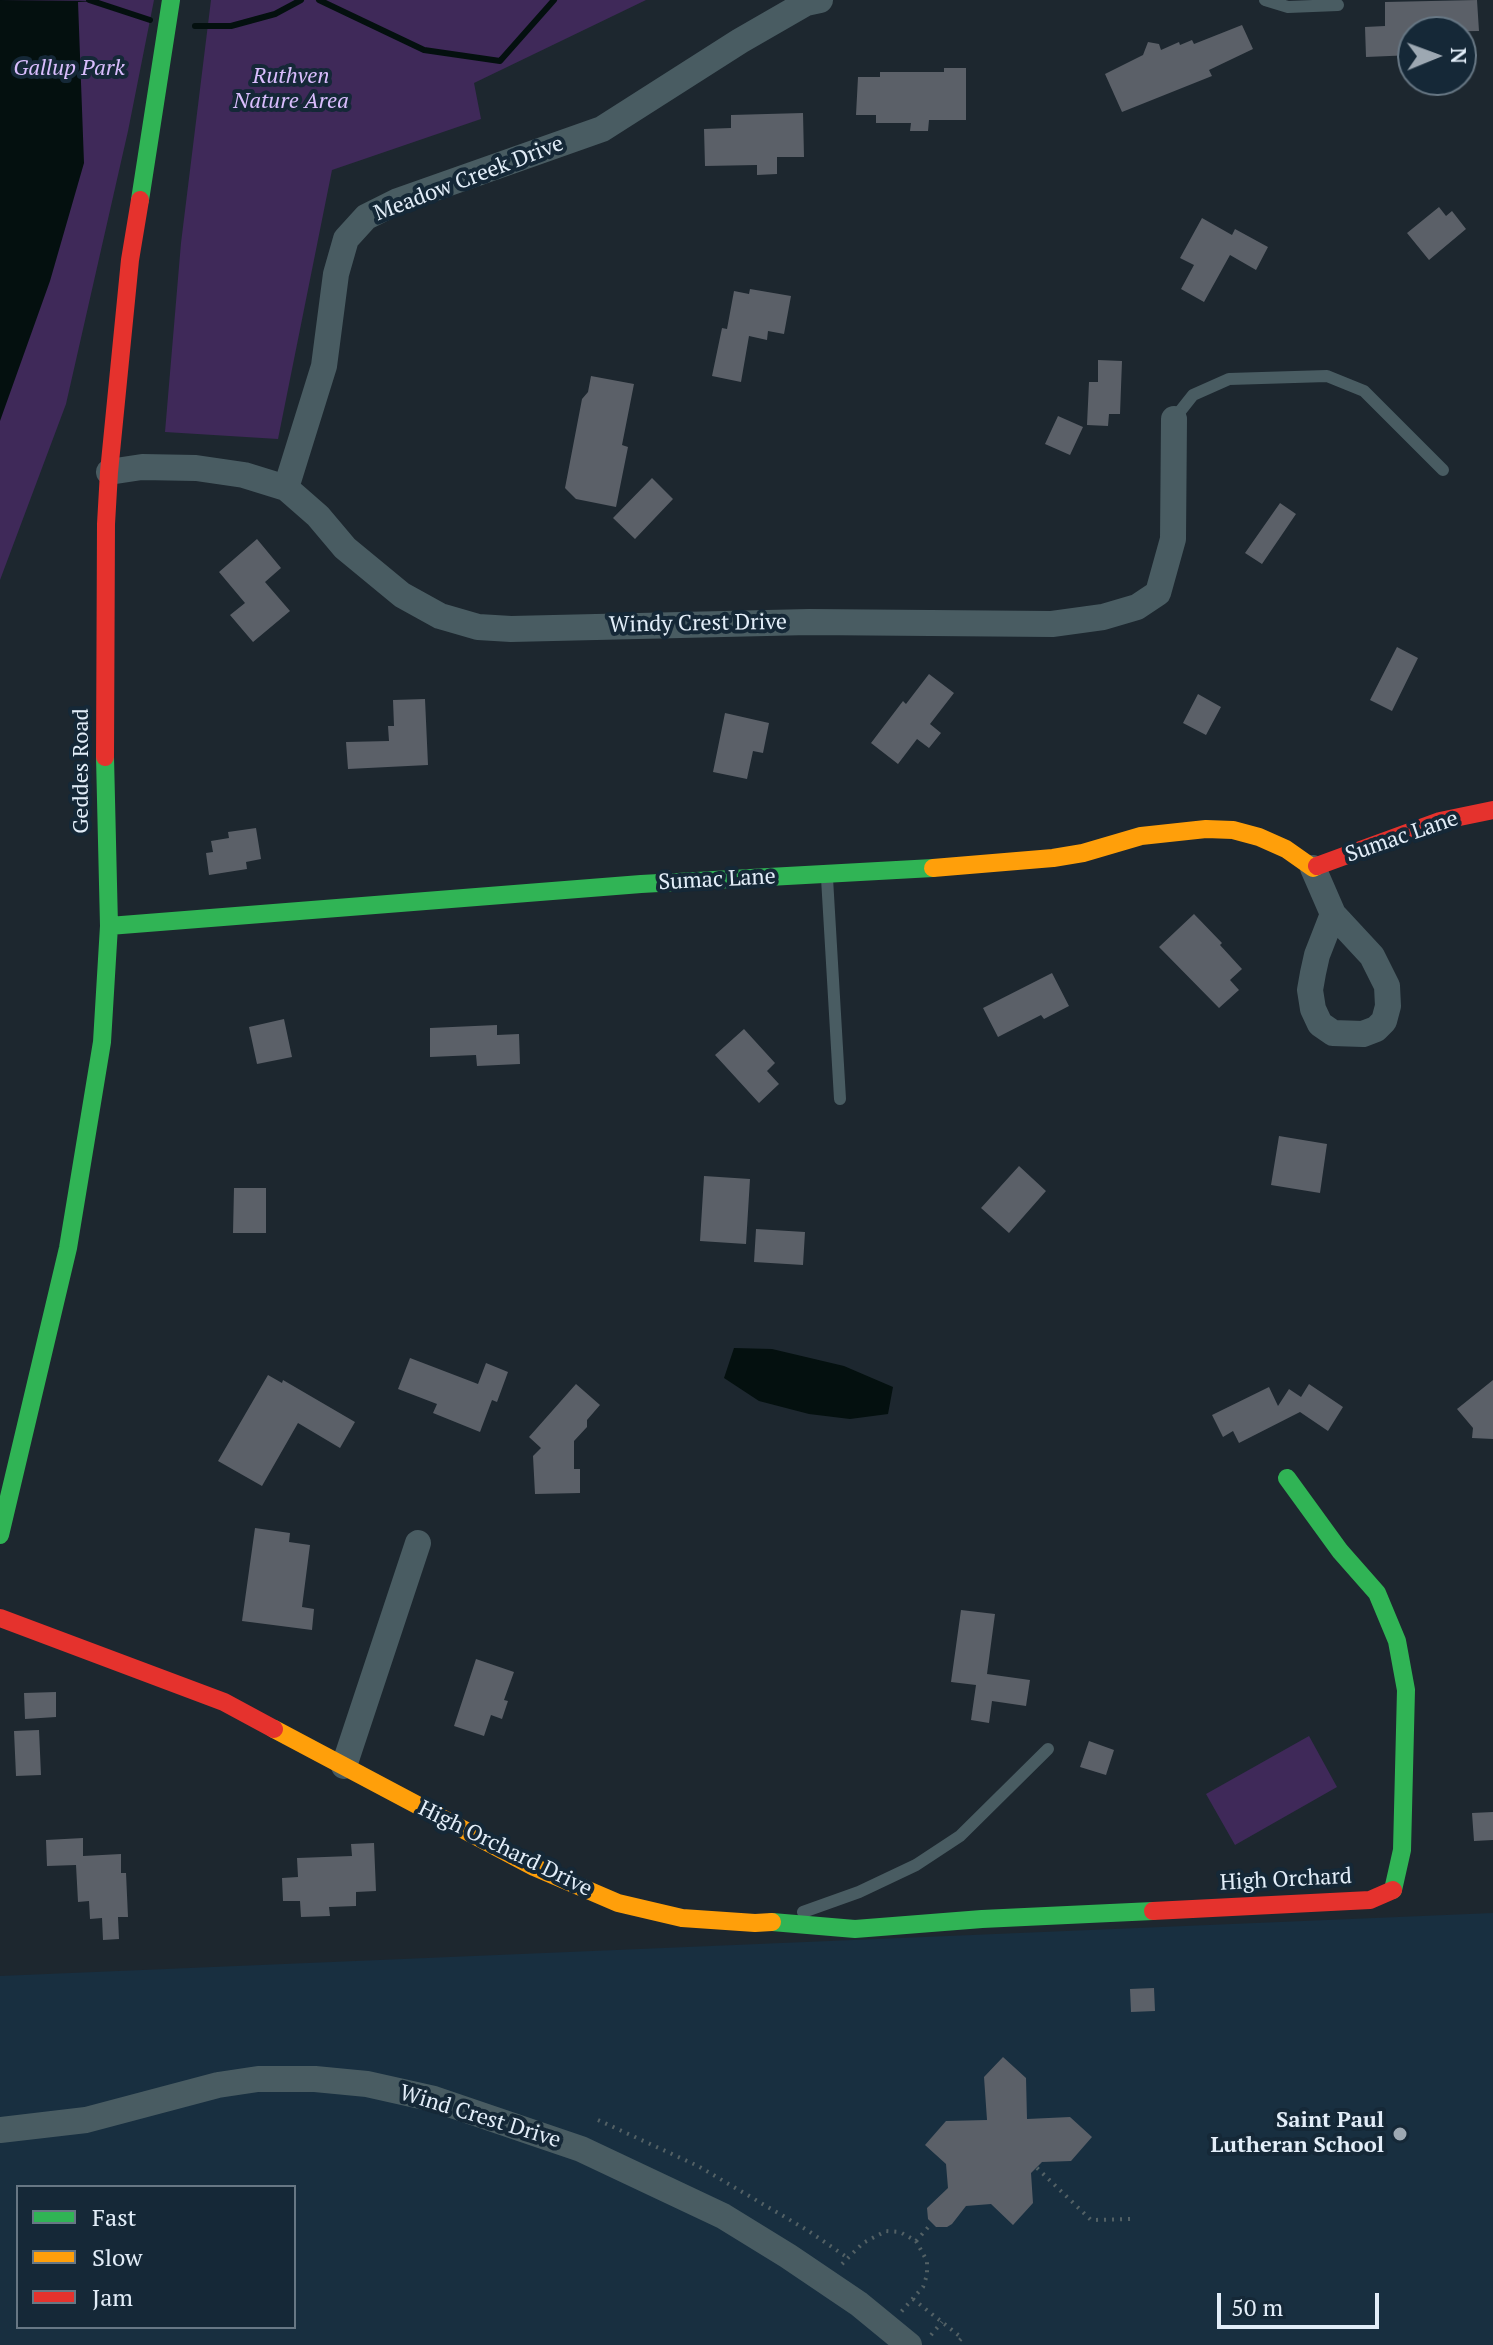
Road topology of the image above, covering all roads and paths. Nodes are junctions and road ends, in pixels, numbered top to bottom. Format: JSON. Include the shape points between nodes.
{"nodes":[{"id":1,"x":171,"y":0,"type":"edge"},
{"id":2,"x":820,"y":0,"type":"edge"},
{"id":3,"x":1265,"y":0,"type":"edge"},
{"id":4,"x":1338,"y":5,"type":"dead end"},
{"id":5,"x":1174,"y":419,"type":"joint"},
{"id":6,"x":1443,"y":470,"type":"dead end"},
{"id":7,"x":109,"y":472,"type":"junction"},
{"id":8,"x":286,"y":488,"type":"junction"},
{"id":9,"x":1493,"y":810,"type":"edge"},
{"id":10,"x":1313,"y":868,"type":"junction"},
{"id":11,"x":827,"y":874,"type":"junction"},
{"id":12,"x":1333,"y":914,"type":"dead end"},
{"id":13,"x":109,"y":926,"type":"junction"},
{"id":14,"x":840,"y":1099,"type":"dead end"},
{"id":15,"x":1287,"y":1478,"type":"dead end"},
{"id":16,"x":0,"y":1535,"type":"edge"},
{"id":17,"x":418,"y":1543,"type":"dead end"},
{"id":18,"x":0,"y":1618,"type":"edge"},
{"id":19,"x":1048,"y":1749,"type":"dead end"},
{"id":20,"x":344,"y":1766,"type":"junction"},
{"id":21,"x":778,"y":1921,"type":"junction"},
{"id":22,"x":598,"y":2120,"type":"dead end"},
{"id":23,"x":0,"y":2130,"type":"edge"},
{"id":24,"x":1037,"y":2168,"type":"dead end"},
{"id":25,"x":1132,"y":2219,"type":"dead end"},
{"id":26,"x":931,"y":2224,"type":"dead end"},
{"id":27,"x":916,"y":2241,"type":"junction"},
{"id":28,"x":848,"y":2258,"type":"junction"},
{"id":29,"x":835,"y":2272,"type":"dead end"},
{"id":30,"x":913,"y":2299,"type":"junction"},
{"id":31,"x":897,"y":2316,"type":"dead end"},
{"id":32,"x":942,"y":2322,"type":"junction"},
{"id":33,"x":937,"y":2327,"type":"dead end"},
{"id":34,"x":957,"y":2343,"type":"edge"},
{"id":35,"x":909,"y":2345,"type":"edge"}],
"edges":[{"from":1,"to":7,"type":"street","name":"Geddes Road","via":[[130,260]]},
{"from":2,"to":8,"type":"street","name":"Meadow Creek Drive","via":[[740,41],[602,129],[366,217],[346,239],[324,366]]},
{"from":3,"to":4,"type":"lane","via":[[1288,7]]},
{"from":5,"to":6,"type":"lane","via":[[1193,395],[1229,379],[1327,376],[1364,391]]},
{"from":5,"to":8,"type":"street","name":"Windy Crest Drive","via":[[1173,539],[1158,593],[1137,607],[1103,617],[1052,624],[478,627],[440,616],[402,595],[345,548]]},
{"from":7,"to":8,"type":"street","name":"Windy Crest Drive","via":[[196,468]]},
{"from":7,"to":13,"type":"street","name":"Geddes Road"},
{"from":9,"to":10,"type":"street","name":"Sumac Lane","via":[[1440,821]]},
{"from":10,"to":11,"type":"street","name":"Sumac Lane","via":[[1259,837],[1206,829],[1141,836],[1053,858]]},
{"from":10,"to":12,"type":"street"},
{"from":11,"to":13,"type":"street","name":"Sumac Lane"},
{"from":11,"to":14,"type":"lane"},
{"from":13,"to":16,"type":"street","name":"Geddes Road","via":[[102,1042],[86,1152]]},
{"from":15,"to":21,"type":"street","name":"High Orchard","via":[[1377,1593],[1397,1641],[1406,1690],[1402,1850],[1393,1892],[1370,1900],[855,1929]]},
{"from":17,"to":20,"type":"street"},
{"from":18,"to":20,"type":"street","name":"High Orchard Drive","via":[[224,1702]]},
{"from":19,"to":21,"type":"lane","name":"High Orchard Drive","via":[[960,1836],[916,1865]]},
{"from":20,"to":21,"type":"street","name":"High Orchard Drive","via":[[534,1867],[618,1903],[682,1918]]},
{"from":22,"to":28,"type":"path","via":[[711,2174]]},
{"from":23,"to":35,"type":"street","name":"Wind Crest Drive","via":[[86,2120],[258,2079],[367,2084],[434,2099],[581,2149],[723,2216],[859,2304]]},
{"from":24,"to":25,"type":"path","via":[[1091,2220]]},
{"from":26,"to":27,"type":"path"},
{"from":27,"to":28,"type":"path","via":[[886,2231]]},
{"from":27,"to":30,"type":"path","via":[[927,2261],[927,2275]]},
{"from":28,"to":29,"type":"path"},
{"from":30,"to":31,"type":"path"},
{"from":30,"to":32,"type":"path"},
{"from":32,"to":33,"type":"path"},
{"from":32,"to":34,"type":"path","via":[[962,2338]]}]}
